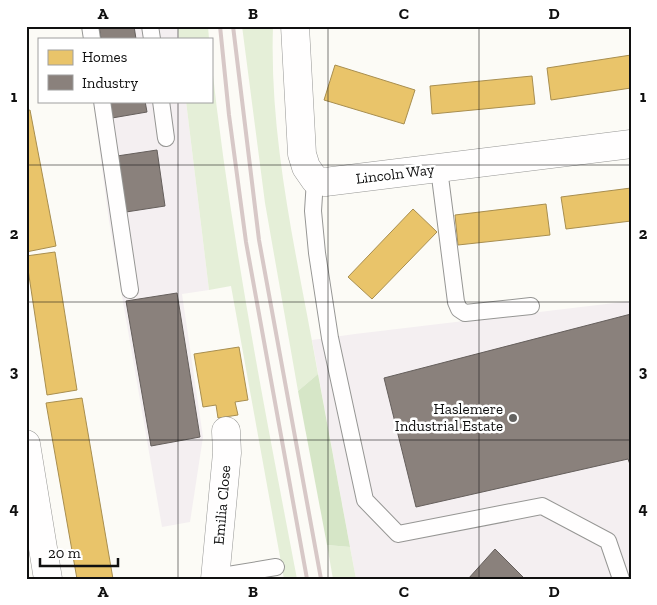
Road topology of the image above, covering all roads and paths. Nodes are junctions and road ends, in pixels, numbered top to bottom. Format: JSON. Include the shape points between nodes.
{"nodes":[{"id":1,"x":295,"y":26,"type":"edge"},
{"id":2,"x":102,"y":102,"type":"edge"},
{"id":3,"x":161,"y":102,"type":"edge"},
{"id":4,"x":166,"y":138,"type":"dead end"},
{"id":5,"x":631,"y":144,"type":"edge"},
{"id":6,"x":439,"y":169,"type":"junction"},
{"id":7,"x":315,"y":180,"type":"junction"},
{"id":8,"x":130,"y":290,"type":"dead end"},
{"id":9,"x":531,"y":306,"type":"dead end"},
{"id":10,"x":226,"y":431,"type":"dead end"},
{"id":11,"x":26,"y":444,"type":"edge"},
{"id":12,"x":276,"y":567,"type":"dead end"},
{"id":13,"x":215,"y":578,"type":"edge"},
{"id":14,"x":48,"y":579,"type":"edge"},
{"id":15,"x":621,"y":579,"type":"edge"}],
"edges":[{"from":1,"to":7,"type":"street","via":[[302,154]]},
{"from":2,"to":8,"type":"lane"},
{"from":3,"to":4,"type":"lane"},
{"from":5,"to":6,"type":"street","name":"Lincoln Way"},
{"from":6,"to":7,"type":"street","name":"Lincoln Way","via":[[325,182]]},
{"from":6,"to":9,"type":"lane","via":[[459,309],[464,313]]},
{"from":7,"to":15,"type":"lane","via":[[313,211],[328,328],[365,500],[398,534],[542,506],[608,541]]},
{"from":10,"to":13,"type":"street","name":"Emilia Close","via":[[227,453]]},
{"from":11,"to":14,"type":"street"},
{"from":12,"to":13,"type":"lane"}]}
